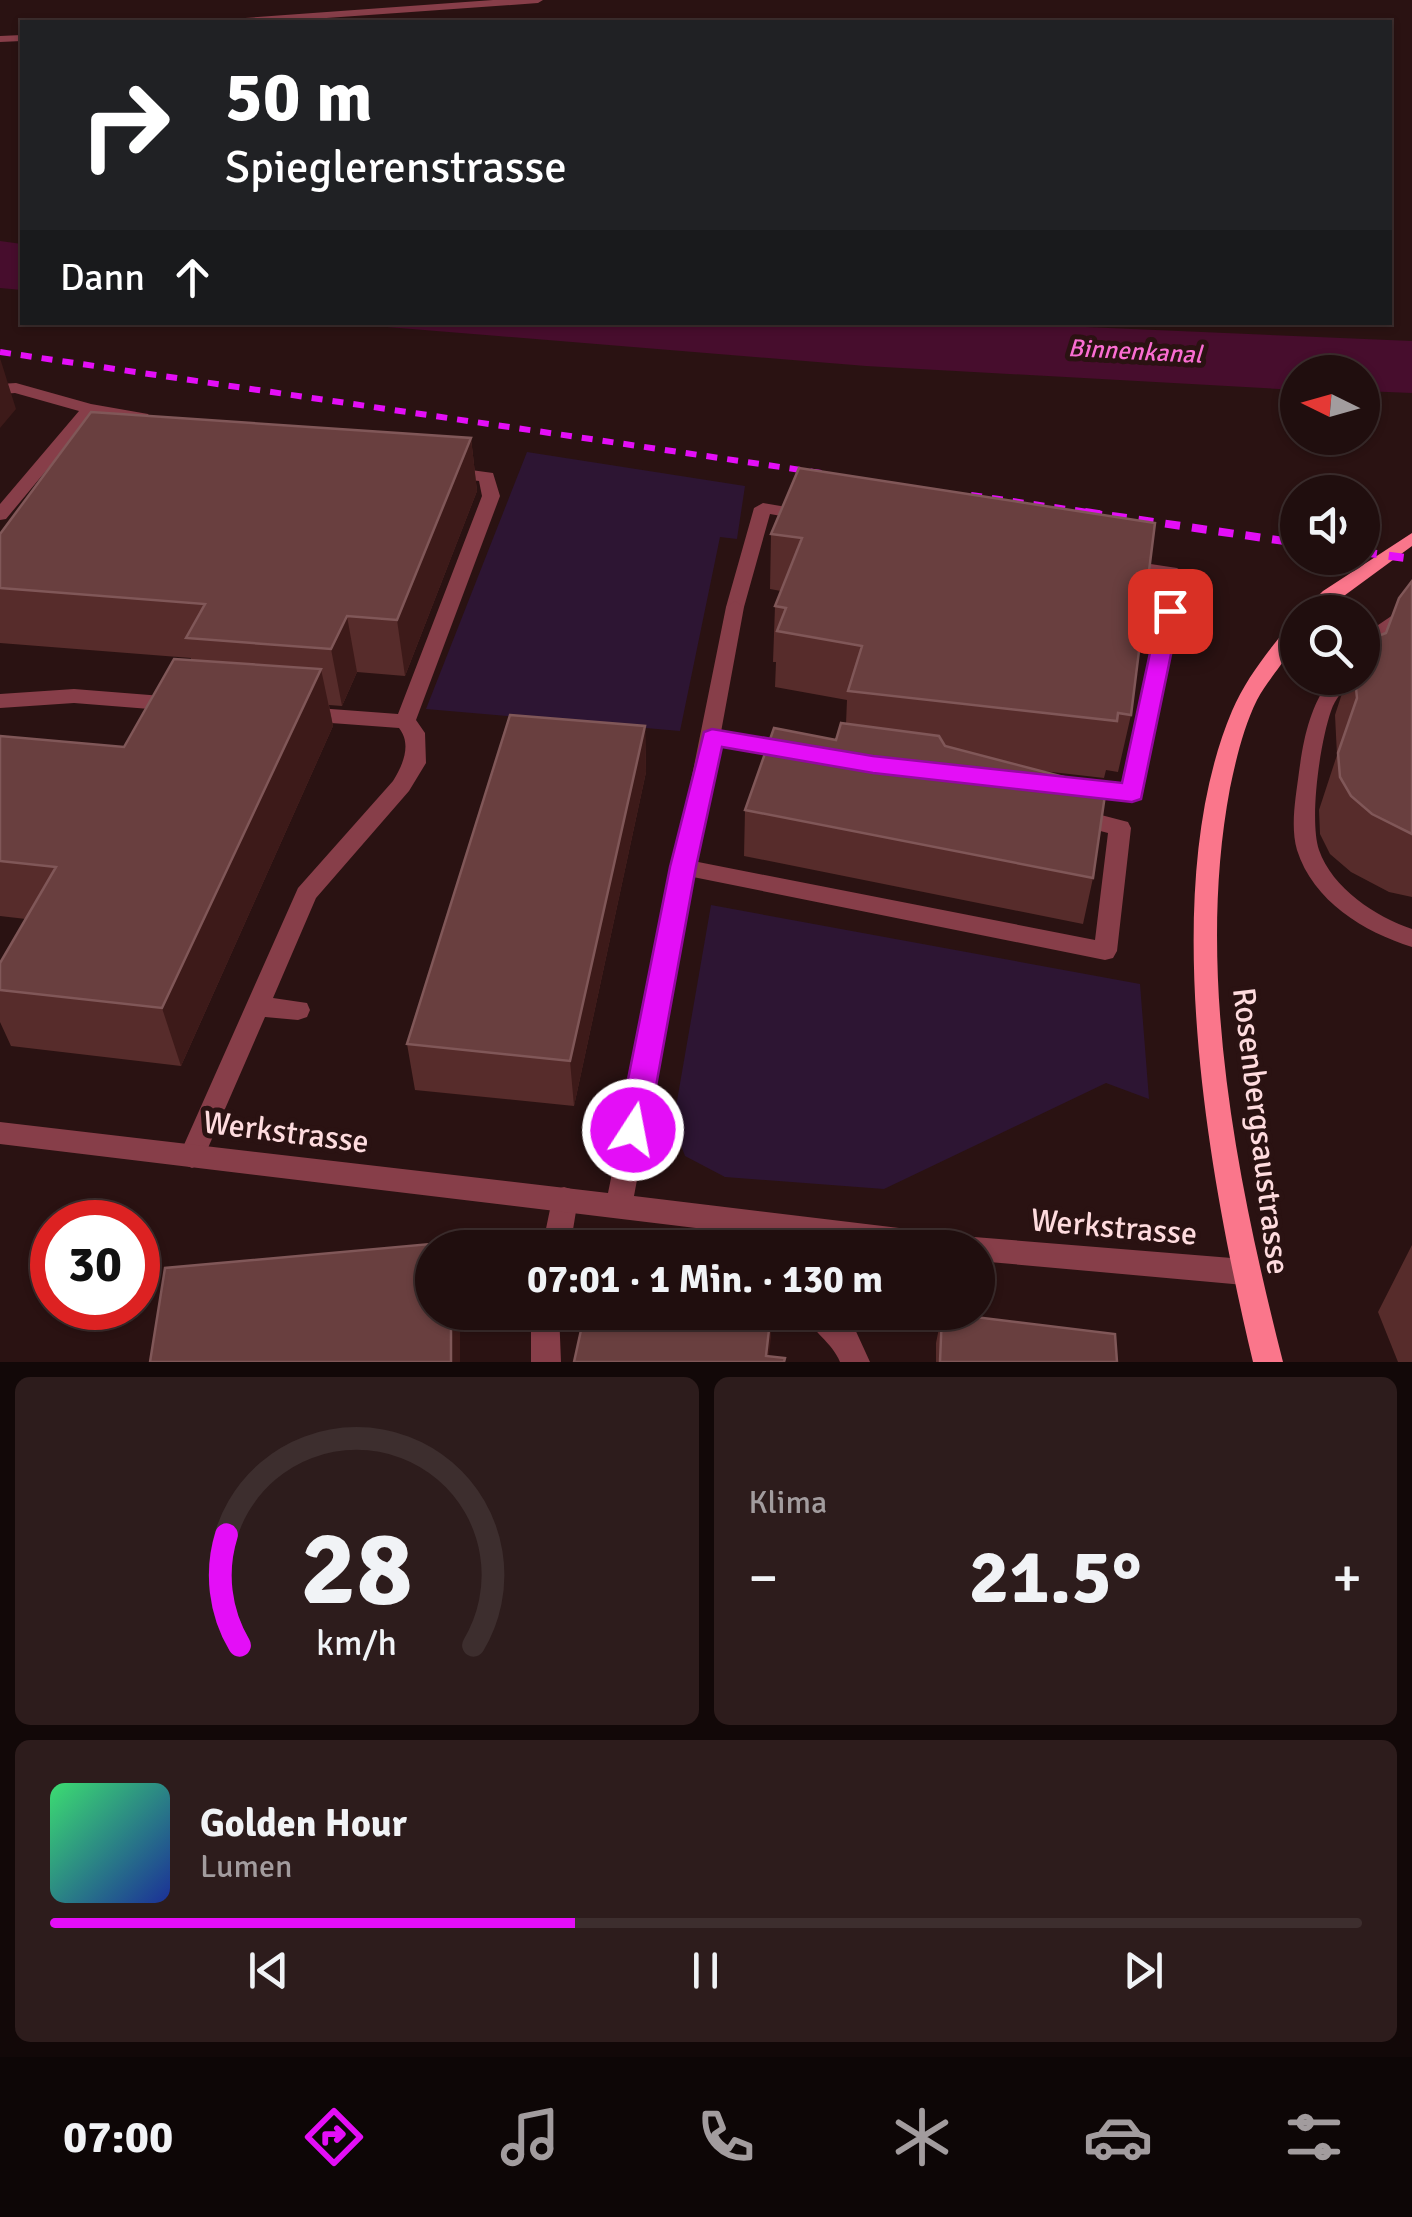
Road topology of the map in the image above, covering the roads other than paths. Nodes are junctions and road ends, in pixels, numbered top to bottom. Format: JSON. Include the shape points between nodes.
{"nodes":[{"id":1,"x":538,"y":0,"type":"edge"},
{"id":2,"x":259,"y":20,"type":"edge"},
{"id":3,"x":0,"y":390,"type":"edge"},
{"id":4,"x":89,"y":409,"type":"junction"},
{"id":5,"x":165,"y":421,"type":"edge"},
{"id":6,"x":430,"y":469,"type":"edge"},
{"id":7,"x":0,"y":515,"type":"edge"},
{"id":8,"x":822,"y":518,"type":"edge"},
{"id":9,"x":1412,"y":538,"type":"edge"},
{"id":10,"x":1098,"y":562,"type":"edge"},
{"id":11,"x":1331,"y":595,"type":"edge"},
{"id":12,"x":1412,"y":608,"type":"edge"},
{"id":13,"x":1380,"y":632,"type":"edge"},
{"id":14,"x":1280,"y":648,"type":"edge"},
{"id":15,"x":1331,"y":695,"type":"edge"},
{"id":16,"x":0,"y":701,"type":"edge"},
{"id":17,"x":191,"y":705,"type":"edge"},
{"id":18,"x":288,"y":712,"type":"edge"},
{"id":19,"x":405,"y":722,"type":"junction"},
{"id":20,"x":712,"y":738,"type":"junction"},
{"id":21,"x":820,"y":755,"type":"edge"},
{"id":22,"x":1058,"y":785,"type":"edge"},
{"id":23,"x":1063,"y":813,"type":"edge"},
{"id":24,"x":683,"y":867,"type":"junction"},
{"id":25,"x":1412,"y":938,"type":"edge"},
{"id":26,"x":257,"y":1006,"type":"junction"},
{"id":27,"x":298,"y":1010,"type":"dead end"},
{"id":28,"x":0,"y":1133,"type":"edge"},
{"id":29,"x":192,"y":1156,"type":"junction"},
{"id":30,"x":564,"y":1199,"type":"junction"},
{"id":31,"x":619,"y":1206,"type":"junction"},
{"id":32,"x":559,"y":1230,"type":"edge"},
{"id":33,"x":822,"y":1230,"type":"edge"},
{"id":34,"x":995,"y":1250,"type":"edge"},
{"id":35,"x":1244,"y":1272,"type":"junction"},
{"id":36,"x":545,"y":1330,"type":"edge"},
{"id":37,"x":836,"y":1330,"type":"edge"},
{"id":38,"x":546,"y":1362,"type":"edge"},
{"id":39,"x":855,"y":1362,"type":"edge"},
{"id":40,"x":1268,"y":1362,"type":"edge"}],
"edges":[{"from":1,"to":2,"type":"street"},
{"from":3,"to":4,"type":"street","via":[[16,388]]},
{"from":4,"to":5,"type":"street"},
{"from":4,"to":7,"type":"street"},
{"from":6,"to":19,"type":"street","via":[[487,477],[491,496]]},
{"from":8,"to":20,"type":"street","via":[[763,508]]},
{"from":9,"to":11,"type":"street"},
{"from":10,"to":22,"type":"street","via":[[1177,574],[1132,793]]},
{"from":12,"to":13,"type":"street"},
{"from":14,"to":35,"type":"street","name":"Rosenbergsaustrasse","via":[[1241,714],[1220,778],[1208,884],[1208,1018]]},
{"from":15,"to":25,"type":"street","via":[[1310,770],[1306,847],[1324,880],[1357,910]]},
{"from":16,"to":17,"type":"street","via":[[74,696]]},
{"from":18,"to":19,"type":"street"},
{"from":19,"to":26,"type":"street","via":[[414,733],[415,763],[306,894]]},
{"from":20,"to":21,"type":"street"},
{"from":20,"to":24,"type":"street"},
{"from":23,"to":24,"type":"street","via":[[1120,828],[1105,951]]},
{"from":24,"to":31,"type":"street"},
{"from":26,"to":27,"type":"street"},
{"from":26,"to":29,"type":"street"},
{"from":28,"to":29,"type":"street","name":"Werkstrasse"},
{"from":29,"to":30,"type":"street","name":"Werkstrasse"},
{"from":30,"to":31,"type":"street","name":"Werkstrasse"},
{"from":30,"to":32,"type":"street"},
{"from":31,"to":33,"type":"street","name":"Werkstrasse"},
{"from":34,"to":35,"type":"street","name":"Werkstrasse"},
{"from":35,"to":40,"type":"street","name":"Rosenbergsaustrasse"},
{"from":36,"to":38,"type":"street"},
{"from":37,"to":39,"type":"street"}]}
